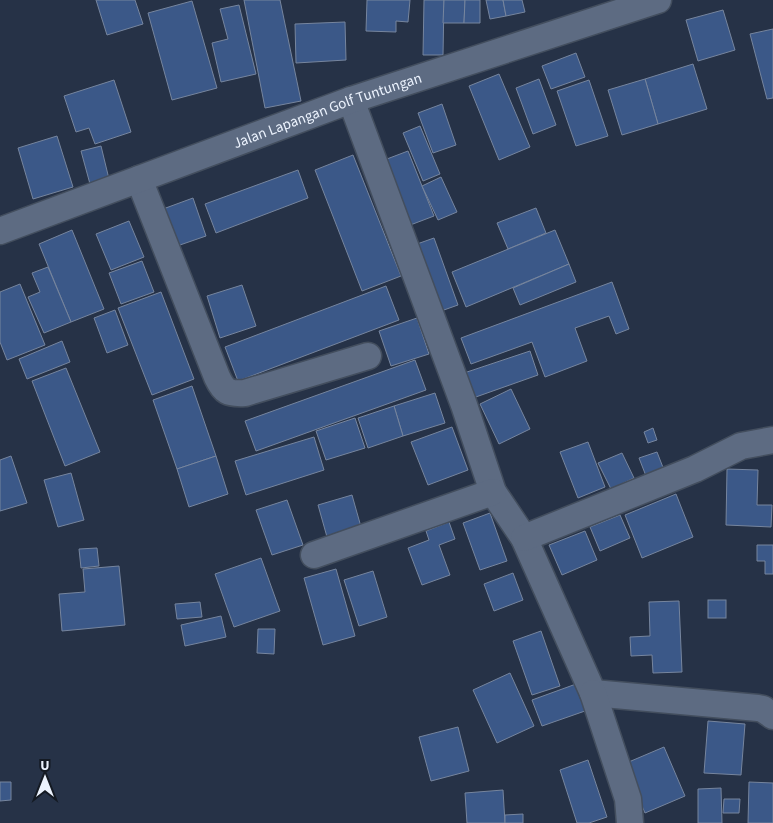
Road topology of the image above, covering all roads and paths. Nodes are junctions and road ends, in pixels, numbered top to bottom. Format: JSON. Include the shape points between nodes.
{"nodes":[{"id":1,"x":658,"y":0,"type":"edge"},
{"id":2,"x":351,"y":100,"type":"junction"},
{"id":3,"x":139,"y":179,"type":"junction"},
{"id":4,"x":0,"y":230,"type":"edge"},
{"id":5,"x":368,"y":356,"type":"dead end"},
{"id":6,"x":773,"y":440,"type":"edge"},
{"id":7,"x":493,"y":492,"type":"junction"},
{"id":8,"x":524,"y":538,"type":"junction"},
{"id":9,"x":314,"y":555,"type":"dead end"},
{"id":10,"x":592,"y":693,"type":"junction"},
{"id":11,"x":773,"y":716,"type":"edge"},
{"id":12,"x":630,"y":823,"type":"edge"}],
"edges":[{"from":1,"to":2,"type":"street","name":"Jalan Lapangan Golf Tuntungan"},
{"from":2,"to":3,"type":"street","name":"Jalan Lapangan Golf Tuntungan"},
{"from":2,"to":7,"type":"street"},
{"from":3,"to":4,"type":"street","name":"Jalan Lapangan Golf Tuntungan"},
{"from":3,"to":5,"type":"street","via":[[216,377],[228,392],[245,393]]},
{"from":6,"to":8,"type":"street","via":[[741,446],[696,469]]},
{"from":7,"to":8,"type":"street"},
{"from":7,"to":9,"type":"street"},
{"from":8,"to":10,"type":"street"},
{"from":10,"to":11,"type":"street","via":[[758,708]]},
{"from":10,"to":12,"type":"street","via":[[628,799]]}]}
